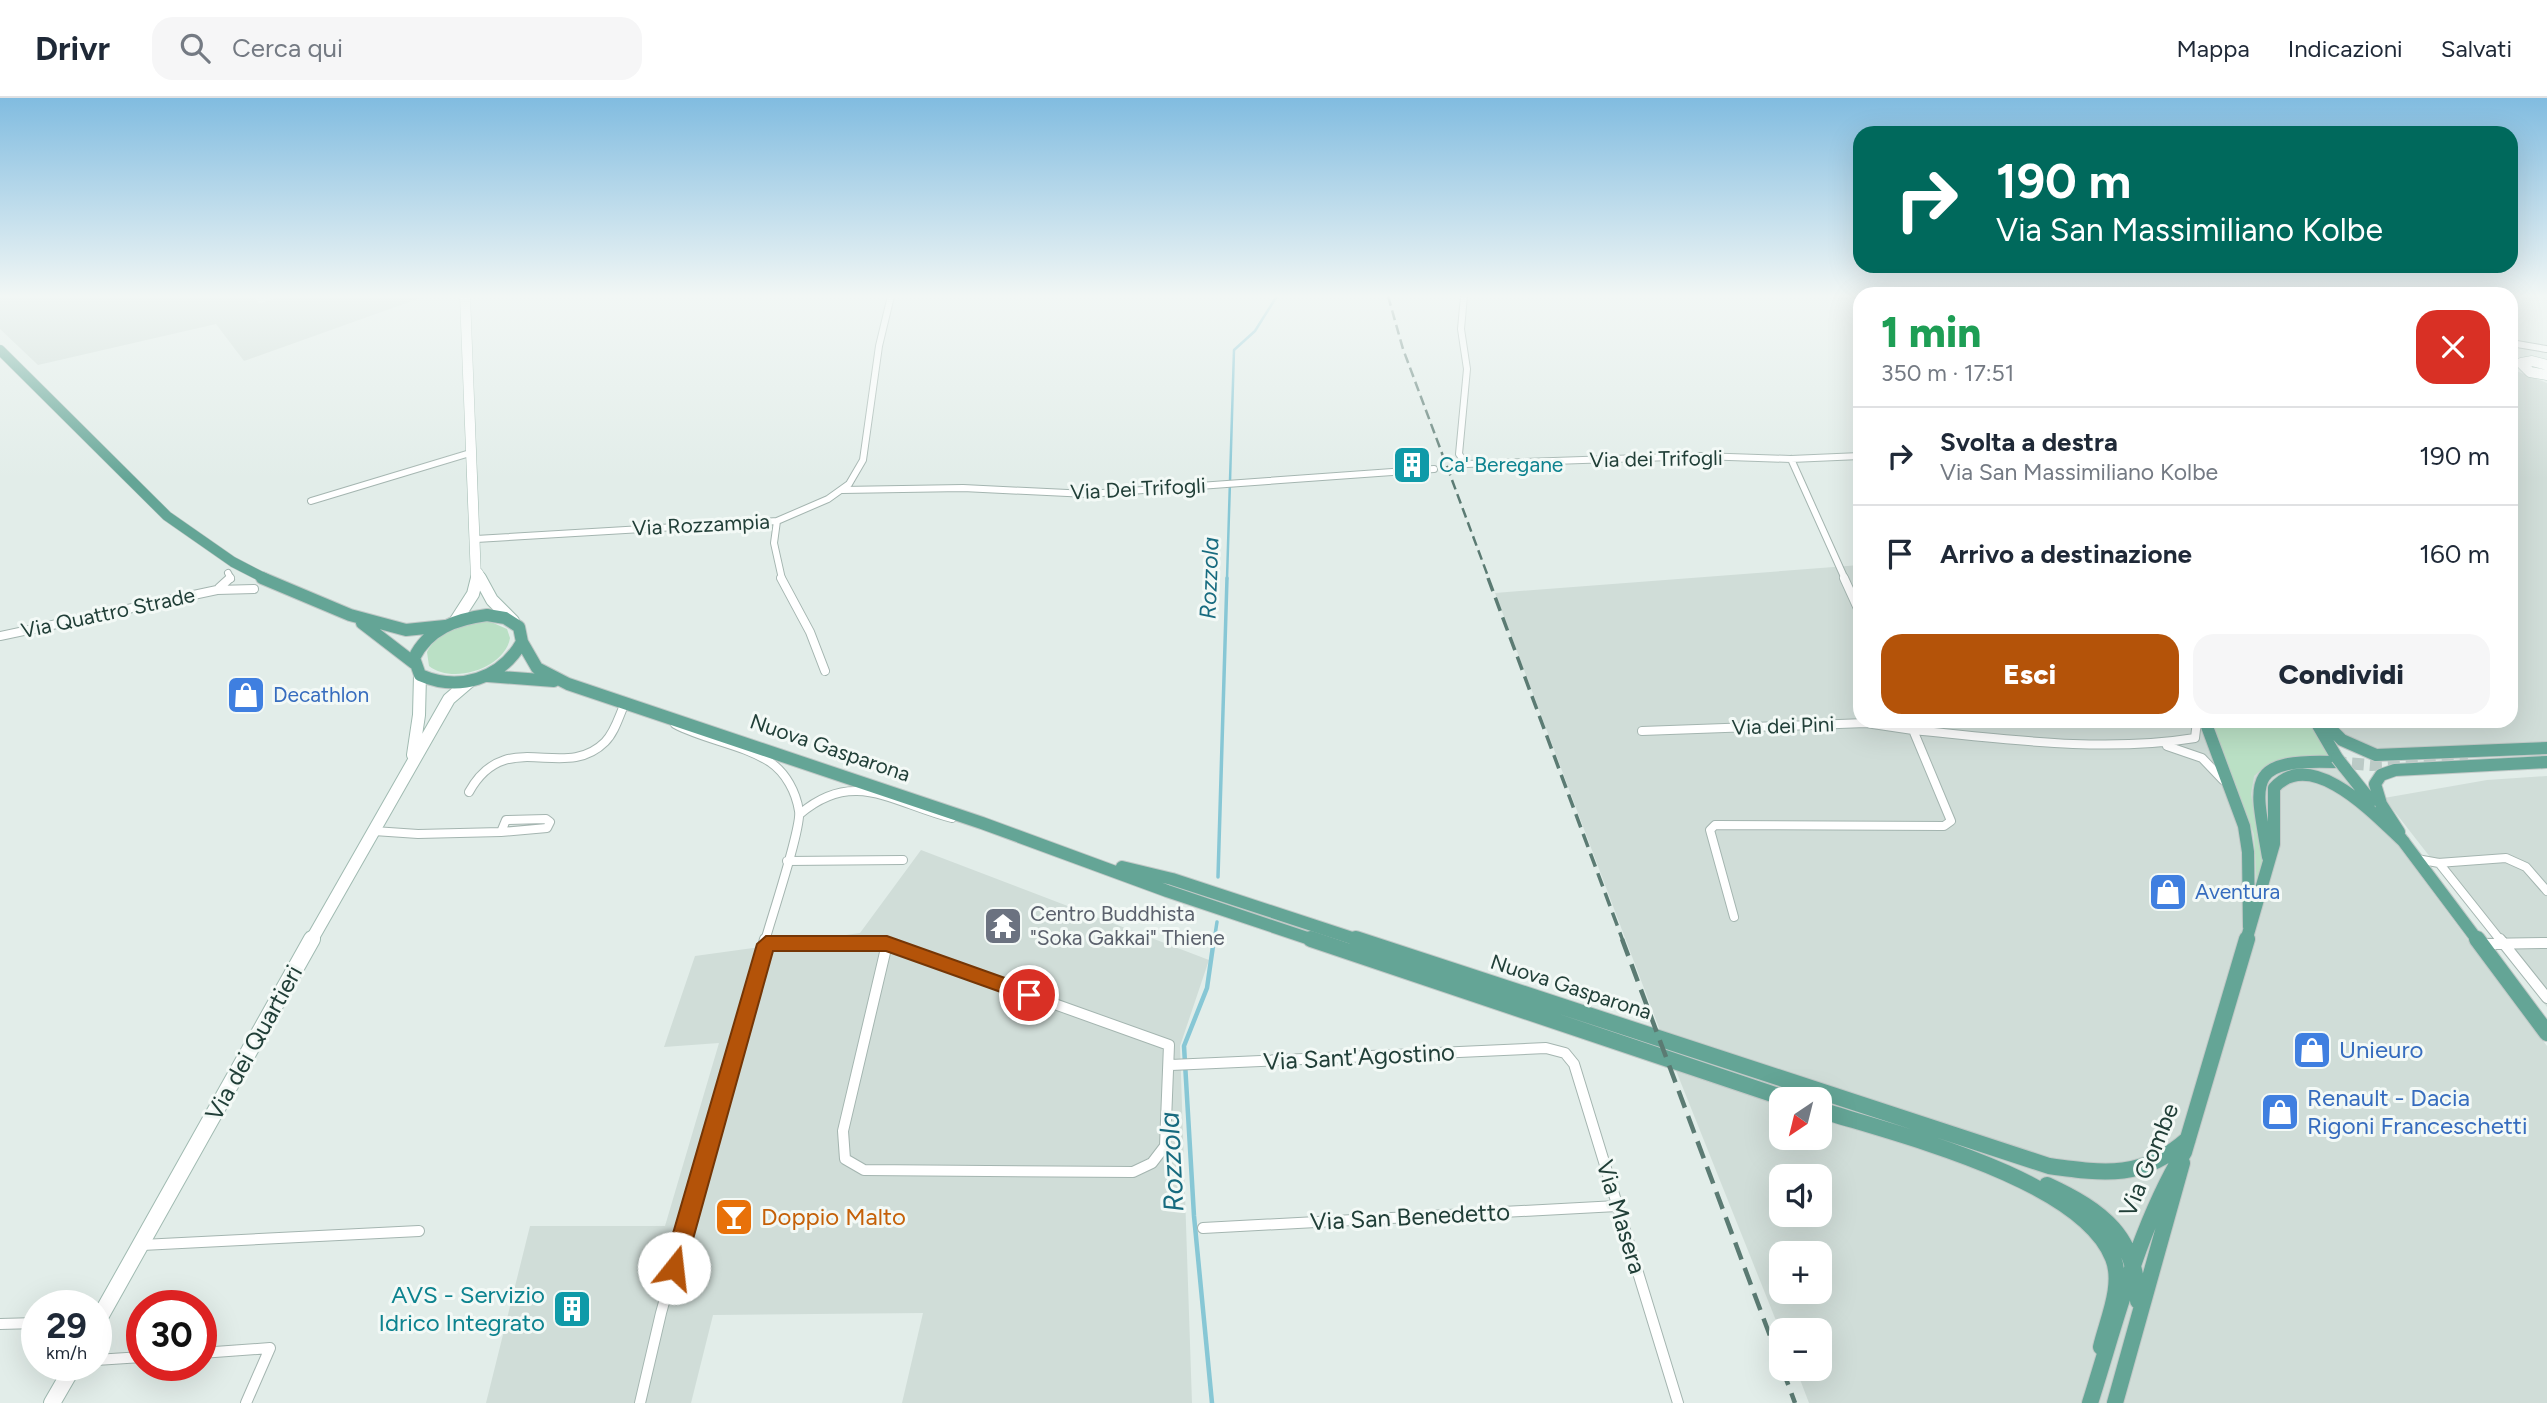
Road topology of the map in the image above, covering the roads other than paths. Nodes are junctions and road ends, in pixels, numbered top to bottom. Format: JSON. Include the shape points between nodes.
{"nodes":[{"id":1,"x":7,"y":357,"type":"edge"},
{"id":2,"x":467,"y":357,"type":"edge"},
{"id":3,"x":877,"y":357,"type":"edge"},
{"id":4,"x":1465,"y":357,"type":"edge"},
{"id":5,"x":2544,"y":363,"type":"edge"},
{"id":6,"x":2518,"y":366,"type":"edge"},
{"id":7,"x":2544,"y":376,"type":"edge"},
{"id":8,"x":470,"y":453,"type":"junction"},
{"id":9,"x":1853,"y":456,"type":"edge"},
{"id":10,"x":1791,"y":459,"type":"junction"},
{"id":11,"x":1434,"y":469,"type":"dead end"},
{"id":12,"x":842,"y":490,"type":"junction"},
{"id":13,"x":312,"y":500,"type":"dead end"},
{"id":14,"x":777,"y":520,"type":"junction"},
{"id":15,"x":476,"y":539,"type":"junction"},
{"id":16,"x":478,"y":572,"type":"junction"},
{"id":17,"x":228,"y":573,"type":"dead end"},
{"id":18,"x":254,"y":589,"type":"dead end"},
{"id":19,"x":217,"y":590,"type":"junction"},
{"id":20,"x":1853,"y":597,"type":"edge"},
{"id":21,"x":350,"y":615,"type":"junction"},
{"id":22,"x":513,"y":621,"type":"junction"},
{"id":23,"x":450,"y":624,"type":"junction"},
{"id":24,"x":0,"y":636,"type":"edge"},
{"id":25,"x":522,"y":642,"type":"junction"},
{"id":26,"x":417,"y":669,"type":"junction"},
{"id":27,"x":825,"y":671,"type":"dead end"},
{"id":28,"x":476,"y":679,"type":"junction"},
{"id":29,"x":568,"y":684,"type":"junction"},
{"id":30,"x":625,"y":703,"type":"junction"},
{"id":31,"x":661,"y":715,"type":"junction"},
{"id":32,"x":1853,"y":723,"type":"edge"},
{"id":33,"x":1900,"y":728,"type":"edge"},
{"id":34,"x":2196,"y":728,"type":"edge"},
{"id":35,"x":2208,"y":728,"type":"edge"},
{"id":36,"x":2319,"y":728,"type":"edge"},
{"id":37,"x":2330,"y":728,"type":"edge"},
{"id":38,"x":1913,"y":730,"type":"junction"},
{"id":39,"x":1642,"y":731,"type":"dead end"},
{"id":40,"x":2157,"y":744,"type":"junction"},
{"id":41,"x":2547,"y":748,"type":"edge"},
{"id":42,"x":2547,"y":755,"type":"edge"},
{"id":43,"x":2468,"y":760,"type":"tunnel mouth"},
{"id":44,"x":412,"y":761,"type":"junction"},
{"id":45,"x":2338,"y":762,"type":"junction"},
{"id":46,"x":2547,"y":762,"type":"edge"},
{"id":47,"x":469,"y":792,"type":"dead end"},
{"id":48,"x":2238,"y":805,"type":"junction"},
{"id":49,"x":800,"y":814,"type":"junction"},
{"id":50,"x":982,"y":823,"type":"junction"},
{"id":51,"x":374,"y":831,"type":"junction"},
{"id":52,"x":501,"y":832,"type":"junction"},
{"id":53,"x":2404,"y":842,"type":"junction"},
{"id":54,"x":1077,"y":857,"type":"junction"},
{"id":55,"x":2417,"y":859,"type":"junction"},
{"id":56,"x":903,"y":860,"type":"dead end"},
{"id":57,"x":787,"y":861,"type":"junction"},
{"id":58,"x":2269,"y":863,"type":"junction"},
{"id":59,"x":2438,"y":863,"type":"junction"},
{"id":60,"x":2547,"y":891,"type":"edge"},
{"id":61,"x":1734,"y":917,"type":"dead end"},
{"id":62,"x":2249,"y":934,"type":"junction"},
{"id":63,"x":2503,"y":943,"type":"junction"},
{"id":64,"x":2547,"y":943,"type":"edge"},
{"id":65,"x":766,"y":944,"type":"junction"},
{"id":66,"x":887,"y":944,"type":"junction"},
{"id":67,"x":2482,"y":944,"type":"junction"},
{"id":68,"x":2547,"y":998,"type":"edge"},
{"id":69,"x":2544,"y":1025,"type":"edge"},
{"id":70,"x":1546,"y":1048,"type":"joint"},
{"id":71,"x":1176,"y":1064,"type":"junction"},
{"id":72,"x":1769,"y":1093,"type":"edge"},
{"id":73,"x":1832,"y":1114,"type":"edge"},
{"id":74,"x":2186,"y":1145,"type":"junction"},
{"id":75,"x":2049,"y":1166,"type":"joint"},
{"id":76,"x":2000,"y":1170,"type":"junction"},
{"id":77,"x":1618,"y":1206,"type":"junction"},
{"id":78,"x":1203,"y":1228,"type":"dead end"},
{"id":79,"x":419,"y":1231,"type":"dead end"},
{"id":80,"x":142,"y":1245,"type":"junction"},
{"id":81,"x":2135,"y":1259,"type":"junction"},
{"id":82,"x":112,"y":1296,"type":"edge"},
{"id":83,"x":2138,"y":1320,"type":"junction"},
{"id":84,"x":21,"y":1324,"type":"edge"},
{"id":85,"x":0,"y":1325,"type":"edge"},
{"id":86,"x":217,"y":1352,"type":"edge"},
{"id":87,"x":65,"y":1381,"type":"edge"},
{"id":88,"x":2092,"y":1397,"type":"edge"},
{"id":89,"x":52,"y":1403,"type":"edge"},
{"id":90,"x":246,"y":1403,"type":"edge"},
{"id":91,"x":640,"y":1403,"type":"edge"},
{"id":92,"x":1678,"y":1403,"type":"edge"},
{"id":93,"x":2115,"y":1403,"type":"edge"}],
"edges":[{"from":1,"to":21,"type":"main road","name":"Nuova Gasparona","via":[[186,530],[276,585]]},
{"from":2,"to":8,"type":"main road"},
{"from":3,"to":12,"type":"street","name":"Via Rozzampia","via":[[863,460]]},
{"from":4,"to":10,"type":"street","name":"Via dei Trifogli","via":[[1461,461],[1476,465],[1700,456]]},
{"from":5,"to":6,"type":"main road"},
{"from":6,"to":7,"type":"main road"},
{"from":8,"to":13,"type":"street"},
{"from":8,"to":15,"type":"main road"},
{"from":9,"to":10,"type":"street","name":"Via dei Trifogli"},
{"from":10,"to":20,"type":"street"},
{"from":11,"to":12,"type":"street","name":"Via Dei Trifogli","via":[[1059,494],[963,488]]},
{"from":12,"to":14,"type":"street","name":"Via Rozzampia"},
{"from":14,"to":15,"type":"street","name":"Via Rozzampia"},
{"from":14,"to":27,"type":"street","via":[[773,544],[778,578],[809,627]]},
{"from":15,"to":16,"type":"main road"},
{"from":16,"to":22,"type":"main road","via":[[492,600]]},
{"from":16,"to":23,"type":"main road","via":[[473,594]]},
{"from":17,"to":19,"type":"street","via":[[231,580]]},
{"from":18,"to":19,"type":"street","name":"Via Quattro Strade"},
{"from":19,"to":24,"type":"street","name":"Via Quattro Strade"},
{"from":21,"to":23,"type":"main road","name":"Nuova Gasparona","via":[[406,630]]},
{"from":21,"to":26,"type":"main road","name":"Nuova Gasparona"},
{"from":22,"to":23,"type":"main road","name":"Nuova Gasparona","via":[[487,615]]},
{"from":22,"to":25,"type":"main road","name":"Nuova Gasparona","via":[[523,634]]},
{"from":23,"to":26,"type":"main road","via":[[422,644]]},
{"from":25,"to":28,"type":"main road","via":[[509,662]]},
{"from":25,"to":29,"type":"main road","name":"Nuova Gasparona","via":[[537,668]]},
{"from":26,"to":28,"type":"main road","name":"Nuova Gasparona","via":[[436,682]]},
{"from":26,"to":44,"type":"main road","name":"Via dei Quartieri","via":[[419,715]]},
{"from":28,"to":29,"type":"main road","name":"Nuova Gasparona","via":[[523,677]]},
{"from":28,"to":44,"type":"main road","name":"Via dei Quartieri","via":[[449,699]]},
{"from":29,"to":30,"type":"main road","name":"Nuova Gasparona"},
{"from":30,"to":31,"type":"main road","name":"Nuova Gasparona"},
{"from":30,"to":47,"type":"street","via":[[600,747],[580,755],[500,760],[485,768]]},
{"from":31,"to":49,"type":"street","via":[[685,730],[769,761],[785,772],[796,791]]},
{"from":31,"to":50,"type":"main road","name":"Nuova Gasparona"},
{"from":32,"to":39,"type":"street","name":"Via dei Pini"},
{"from":33,"to":38,"type":"street","name":"Via dei Pini"},
{"from":34,"to":40,"type":"street","via":[[2194,738]]},
{"from":35,"to":48,"type":"main road","name":"Via Gombe"},
{"from":36,"to":45,"type":"main road"},
{"from":37,"to":41,"type":"main road","via":[[2342,740],[2376,755]]},
{"from":38,"to":40,"type":"street","name":"Via dei Pini","via":[[2014,740]]},
{"from":38,"to":61,"type":"street","via":[[1951,821],[1944,826],[1715,825],[1710,830]]},
{"from":40,"to":48,"type":"street","via":[[2192,753],[2212,766]]},
{"from":42,"to":43,"type":"main road"},
{"from":44,"to":51,"type":"main road","name":"Via dei Quartieri"},
{"from":45,"to":53,"type":"main road"},
{"from":45,"to":58,"type":"main road","via":[[2289,760],[2269,767],[2262,775],[2257,800]]},
{"from":46,"to":53,"type":"main road","via":[[2381,775],[2375,792]]},
{"from":48,"to":62,"type":"main road","name":"Via Gombe","via":[[2248,852]]},
{"from":49,"to":50,"type":"street","via":[[831,791],[856,788],[940,816]]},
{"from":49,"to":57,"type":"street"},
{"from":50,"to":54,"type":"main road","name":"Nuova Gasparona"},
{"from":51,"to":52,"type":"street"},
{"from":51,"to":80,"type":"main road","name":"Via dei Quartieri"},
{"from":52,"to":52,"type":"street","via":[[539,831],[550,822],[506,820]]},
{"from":53,"to":55,"type":"main road"},
{"from":53,"to":58,"type":"main road","name":"Via Gombe","via":[[2352,792],[2323,779],[2293,777],[2282,779],[2274,788],[2274,844]]},
{"from":54,"to":72,"type":"main road","name":"Nuova Gasparona"},
{"from":54,"to":75,"type":"main road","name":"Nuova Gasparona","via":[[1172,879]]},
{"from":55,"to":59,"type":"street"},
{"from":55,"to":67,"type":"main road"},
{"from":56,"to":57,"type":"street"},
{"from":57,"to":65,"type":"street"},
{"from":58,"to":62,"type":"main road","name":"Via Gombe"},
{"from":59,"to":60,"type":"street","via":[[2507,858],[2526,867]]},
{"from":59,"to":63,"type":"street"},
{"from":62,"to":74,"type":"main road","name":"Via Gombe"},
{"from":63,"to":64,"type":"street"},
{"from":63,"to":67,"type":"street"},
{"from":63,"to":68,"type":"street"},
{"from":65,"to":66,"type":"street"},
{"from":65,"to":91,"type":"street"},
{"from":66,"to":71,"type":"street","via":[[1169,1045]]},
{"from":66,"to":71,"type":"street","via":[[843,1131],[845,1159],[864,1170],[1133,1172],[1152,1163],[1165,1146]]},
{"from":67,"to":69,"type":"main road"},
{"from":70,"to":71,"type":"street","name":"Via Sant'Agostino"},
{"from":70,"to":77,"type":"street","name":"Via Masera","via":[[1565,1053],[1574,1064]]},
{"from":73,"to":76,"type":"main road"},
{"from":74,"to":75,"type":"main road","via":[[2146,1166],[2078,1170]]},
{"from":74,"to":81,"type":"main road","name":"Via Gombe"},
{"from":74,"to":83,"type":"main road"},
{"from":76,"to":81,"type":"main road","via":[[2049,1186],[2096,1212]]},
{"from":76,"to":88,"type":"main road","via":[[2074,1211],[2094,1228],[2113,1258],[2115,1288]]},
{"from":77,"to":78,"type":"street","name":"Via San Benedetto"},
{"from":77,"to":92,"type":"street","name":"Via Masera"},
{"from":79,"to":80,"type":"street"},
{"from":80,"to":82,"type":"main road","name":"Via dei Quartieri"},
{"from":81,"to":83,"type":"main road"},
{"from":81,"to":88,"type":"main road","name":"Via Gombe"},
{"from":83,"to":93,"type":"main road"},
{"from":84,"to":85,"type":"street"},
{"from":86,"to":90,"type":"street","via":[[270,1348]]},
{"from":87,"to":89,"type":"main road"}]}
